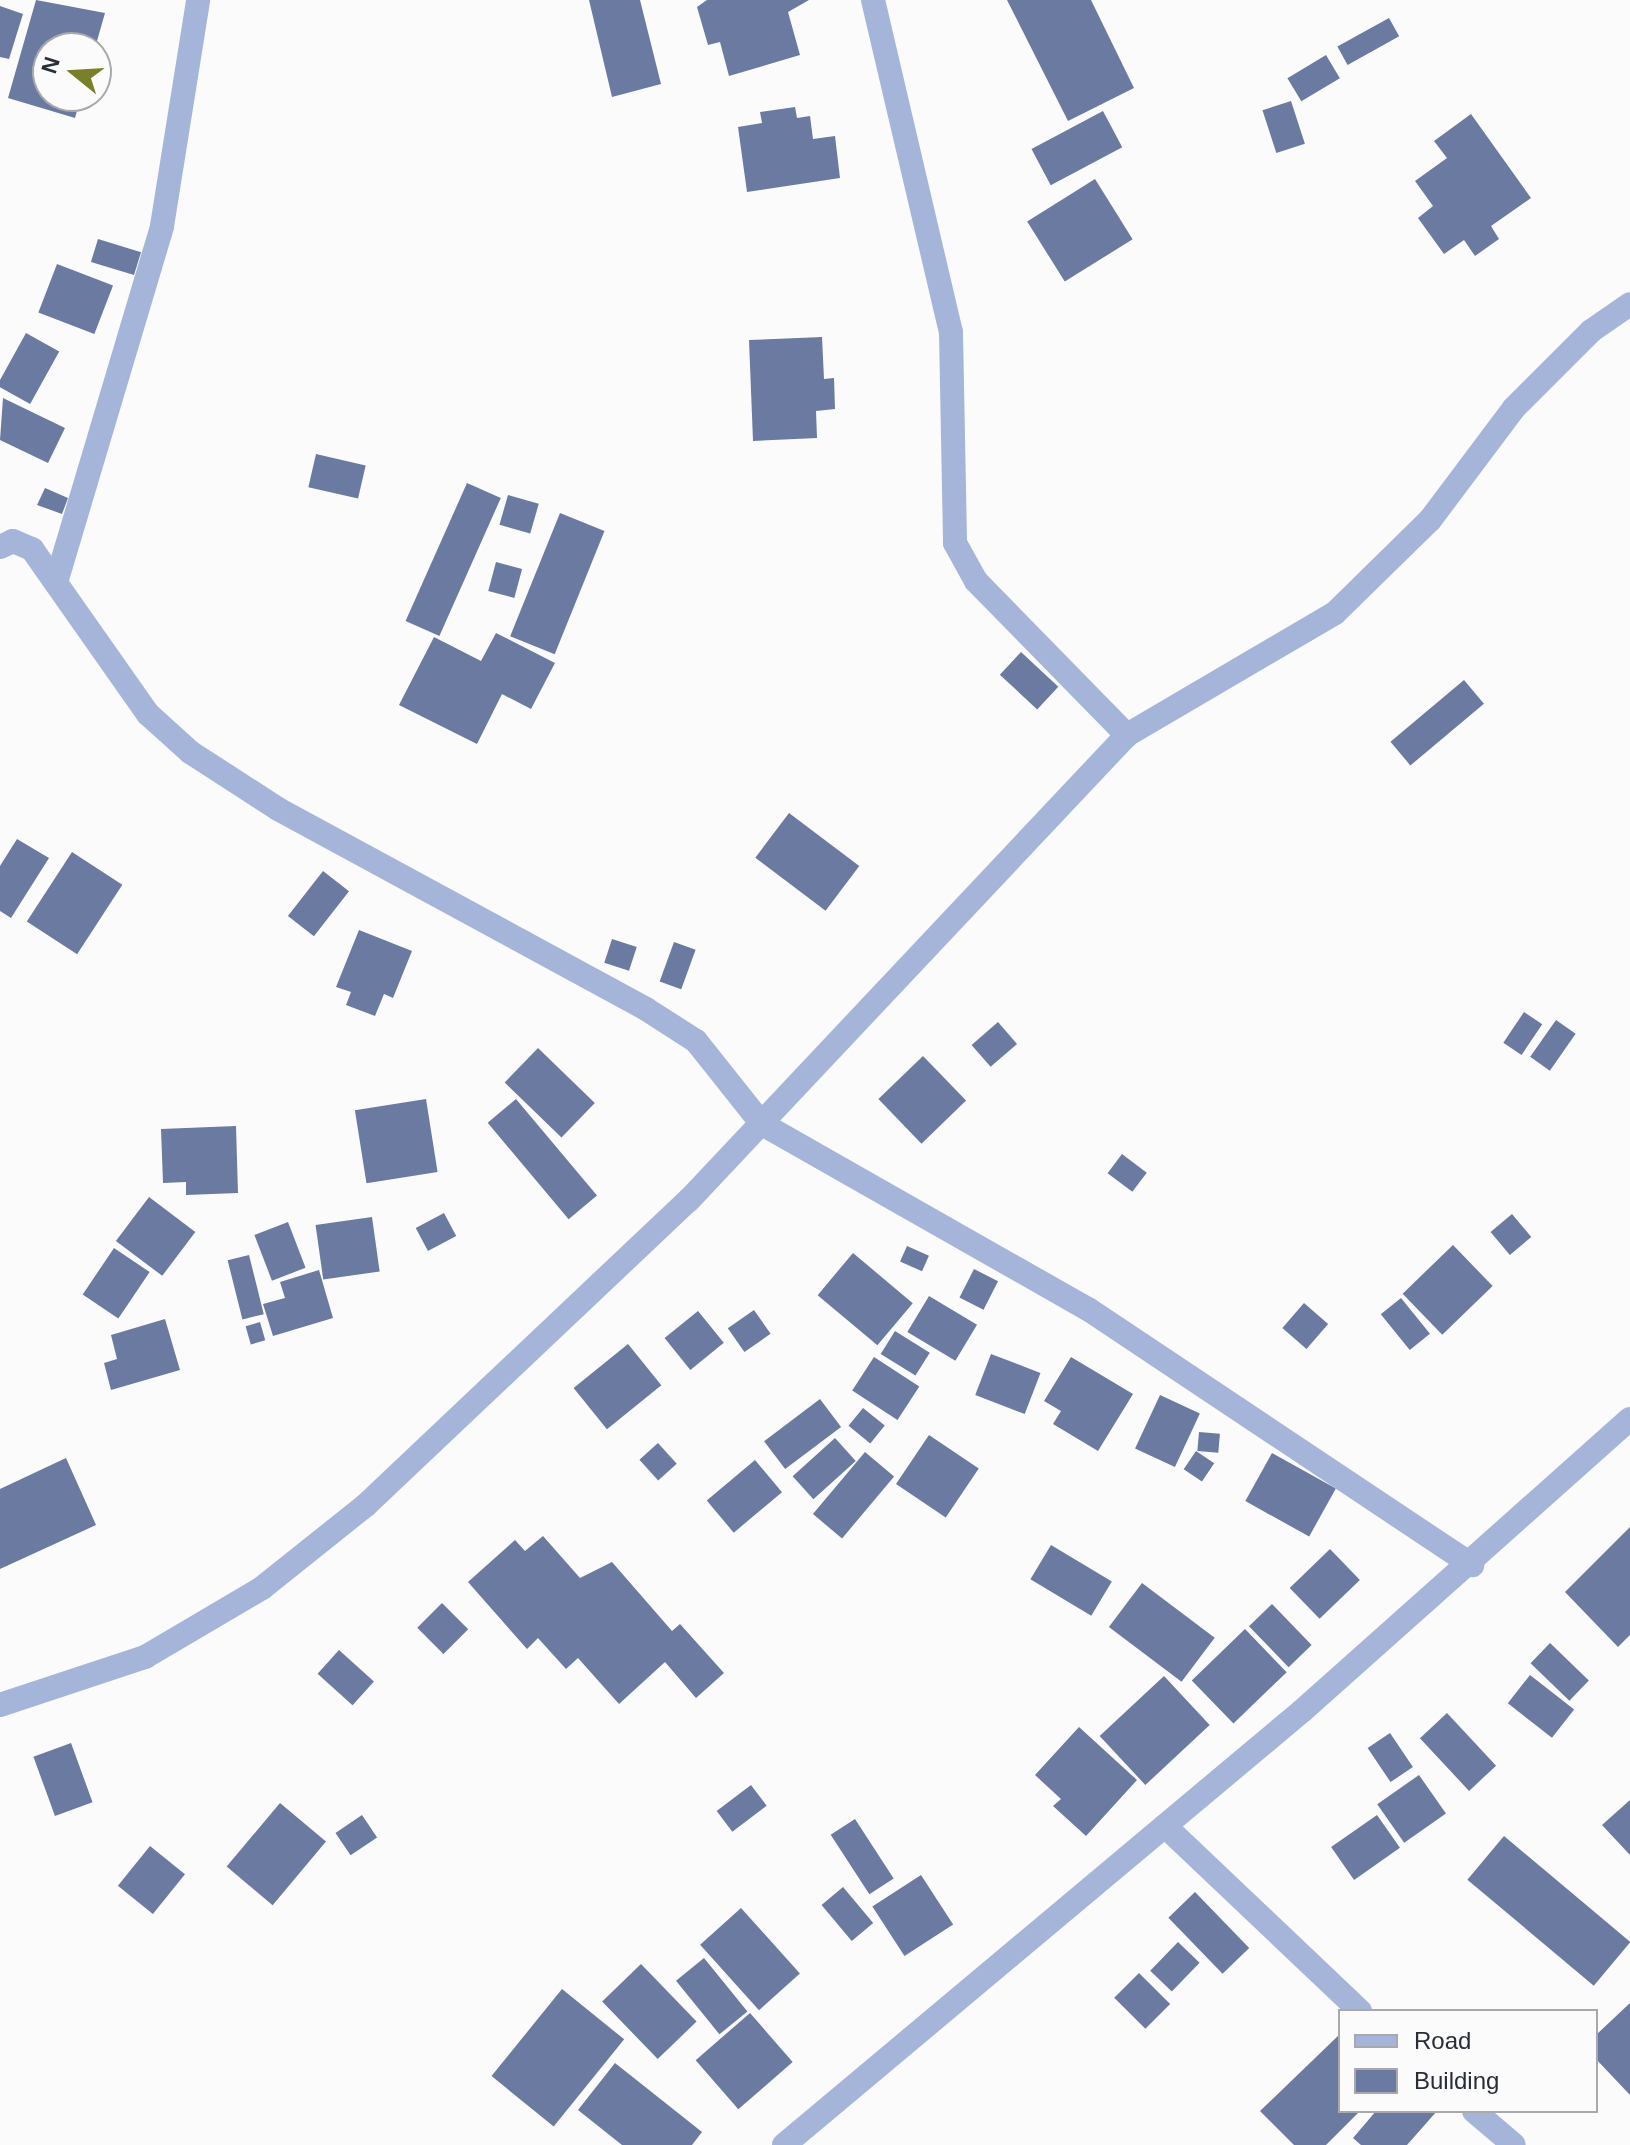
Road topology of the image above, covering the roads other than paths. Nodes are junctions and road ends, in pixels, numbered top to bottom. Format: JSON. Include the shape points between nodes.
{"nodes":[{"id":1,"x":198,"y":0,"type":"edge"},
{"id":2,"x":873,"y":0,"type":"edge"},
{"id":3,"x":1630,"y":304,"type":"edge"},
{"id":4,"x":4,"y":540,"type":"edge"},
{"id":5,"x":57,"y":579,"type":"junction"},
{"id":6,"x":1127,"y":735,"type":"junction"},
{"id":7,"x":762,"y":1124,"type":"junction"},
{"id":8,"x":1630,"y":1419,"type":"edge"},
{"id":9,"x":1472,"y":1565,"type":"junction"},
{"id":10,"x":0,"y":1705,"type":"edge"},
{"id":11,"x":1165,"y":1826,"type":"junction"},
{"id":12,"x":1358,"y":2009,"type":"edge"},
{"id":13,"x":1476,"y":2113,"type":"edge"},
{"id":14,"x":784,"y":2145,"type":"edge"},
{"id":15,"x":1514,"y":2145,"type":"edge"}],
"edges":[{"from":1,"to":5,"type":"street","via":[[162,226]]},
{"from":2,"to":6,"type":"street","via":[[951,332],[955,543],[976,581]]},
{"from":3,"to":6,"type":"street","via":[[1591,331],[1514,408],[1430,520],[1335,613]]},
{"from":4,"to":5,"type":"street","via":[[32,549]]},
{"from":5,"to":7,"type":"street","via":[[148,714],[190,752],[696,1041]]},
{"from":6,"to":7,"type":"street"},
{"from":7,"to":9,"type":"street","via":[[1088,1309]]},
{"from":7,"to":10,"type":"street","via":[[477,1404],[262,1588],[145,1657]]},
{"from":8,"to":9,"type":"street"},
{"from":9,"to":11,"type":"street"},
{"from":11,"to":12,"type":"street"},
{"from":11,"to":14,"type":"street"},
{"from":13,"to":15,"type":"street"}]}
